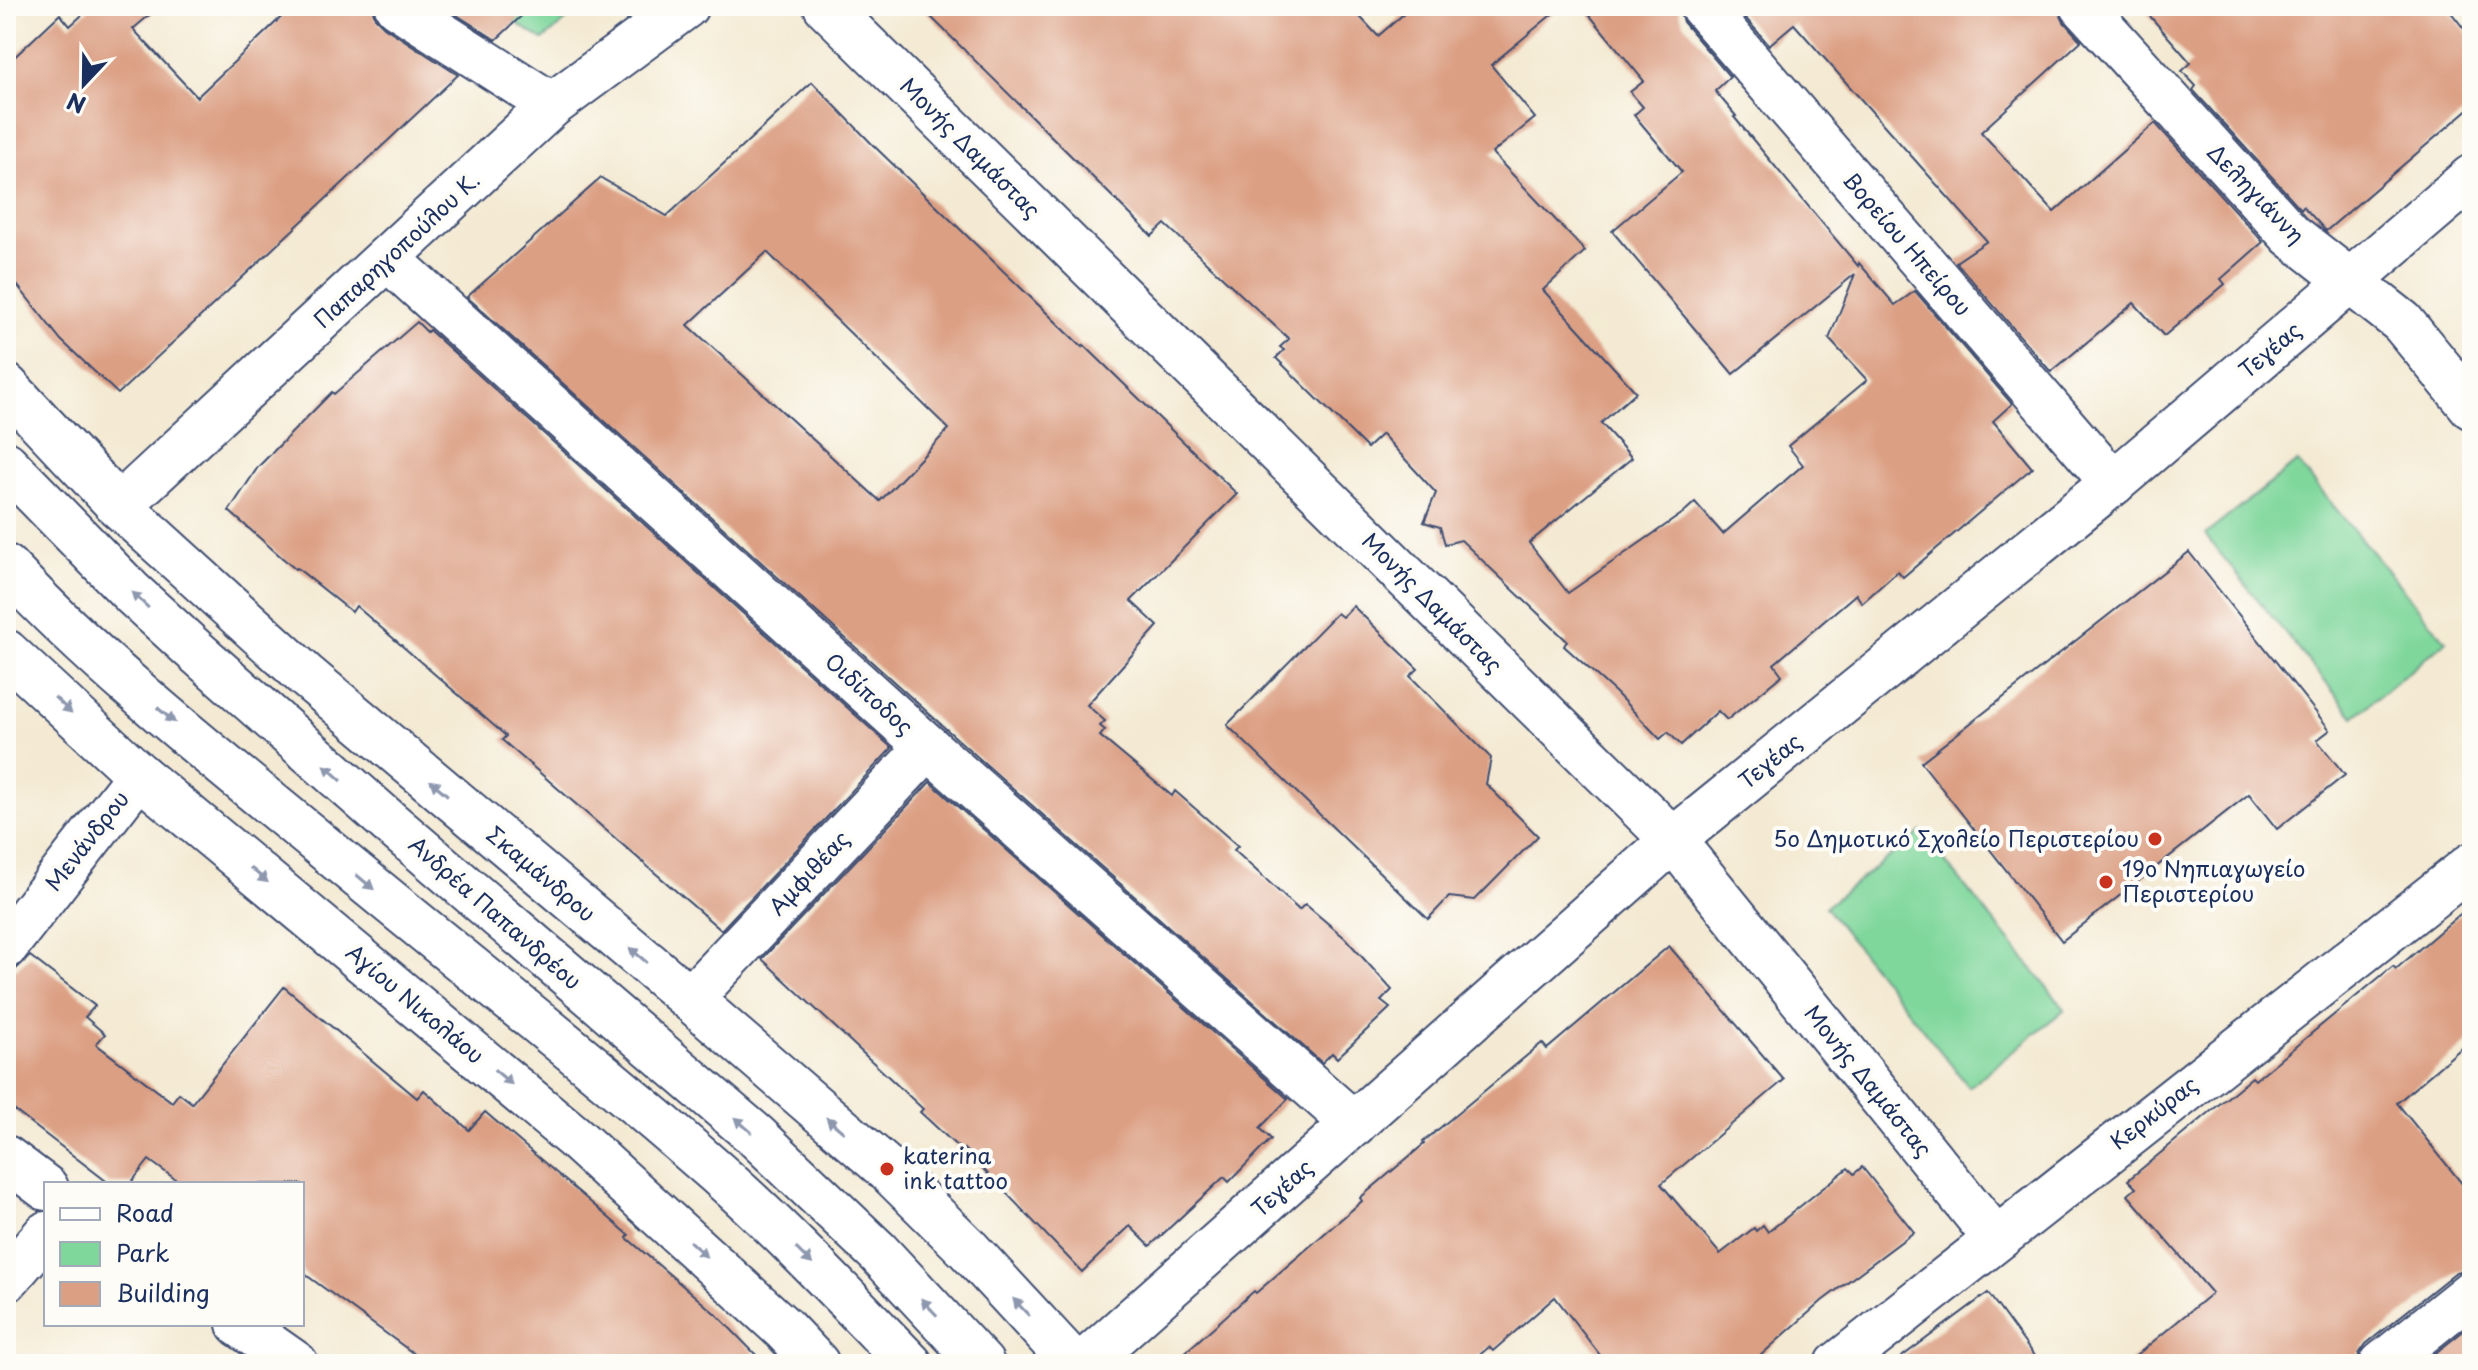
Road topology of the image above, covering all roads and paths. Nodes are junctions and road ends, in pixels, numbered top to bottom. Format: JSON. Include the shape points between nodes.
{"nodes":[{"id":1,"x":397,"y":6,"type":"edge"},
{"id":2,"x":686,"y":6,"type":"edge"},
{"id":3,"x":826,"y":6,"type":"edge"},
{"id":4,"x":1702,"y":6,"type":"edge"},
{"id":5,"x":2083,"y":6,"type":"edge"},
{"id":6,"x":552,"y":105,"type":"junction"},
{"id":7,"x":2472,"y":177,"type":"edge"},
{"id":8,"x":388,"y":259,"type":"junction"},
{"id":9,"x":2351,"y":282,"type":"junction"},
{"id":10,"x":6,"y":386,"type":"edge"},
{"id":11,"x":2472,"y":407,"type":"edge"},
{"id":12,"x":6,"y":464,"type":"edge"},
{"id":13,"x":2113,"y":483,"type":"junction"},
{"id":14,"x":119,"y":506,"type":"junction"},
{"id":15,"x":6,"y":567,"type":"edge"},
{"id":16,"x":6,"y":652,"type":"edge"},
{"id":17,"x":928,"y":747,"type":"junction"},
{"id":18,"x":139,"y":775,"type":"junction"},
{"id":19,"x":1673,"y":840,"type":"junction"},
{"id":20,"x":2472,"y":865,"type":"edge"},
{"id":21,"x":6,"y":946,"type":"edge"},
{"id":22,"x":690,"y":999,"type":"junction"},
{"id":23,"x":1354,"y":1124,"type":"junction"},
{"id":24,"x":6,"y":1158,"type":"edge"},
{"id":25,"x":44,"y":1186,"type":"edge"},
{"id":26,"x":44,"y":1236,"type":"edge"},
{"id":27,"x":1995,"y":1238,"type":"junction"},
{"id":28,"x":6,"y":1280,"type":"edge"},
{"id":29,"x":2472,"y":1292,"type":"edge"},
{"id":30,"x":242,"y":1326,"type":"edge"},
{"id":31,"x":296,"y":1364,"type":"edge"},
{"id":32,"x":817,"y":1364,"type":"edge"},
{"id":33,"x":910,"y":1364,"type":"edge"},
{"id":34,"x":982,"y":1364,"type":"edge"},
{"id":35,"x":1074,"y":1364,"type":"edge"},
{"id":36,"x":1083,"y":1364,"type":"edge"},
{"id":37,"x":1838,"y":1364,"type":"edge"},
{"id":38,"x":2382,"y":1364,"type":"edge"}],
"edges":[{"from":1,"to":6,"type":"street"},
{"from":2,"to":6,"type":"street","name":"Παπαρηγοπούλου Κ."},
{"from":3,"to":19,"type":"street","name":"Μονής Δαμάστας"},
{"from":4,"to":13,"type":"street","name":"Βορείου Ηπείρου"},
{"from":5,"to":9,"type":"street","name":"Δεληγιάννη","via":[[2291,235]]},
{"from":6,"to":8,"type":"street","name":"Παπαρηγοπούλου Κ."},
{"from":7,"to":9,"type":"street","name":"Τεγέας"},
{"from":8,"to":14,"type":"street","name":"Παπαρηγοπούλου Κ."},
{"from":8,"to":17,"type":"street","name":"Οιδίποδος"},
{"from":9,"to":11,"type":"street","name":"Δεληγιάννη","via":[[2402,322]]},
{"from":9,"to":13,"type":"street","name":"Τεγέας"},
{"from":10,"to":14,"type":"street","name":"Σκαμάνδρου"},
{"from":34,"to":12,"type":"street","name":"Ανδρέα Παπανδρέου","one_way":true,"via":[[878,1252],[755,1135],[192,648]]},
{"from":13,"to":19,"type":"street","name":"Τεγέας"},
{"from":22,"to":14,"type":"street","name":"Σκαμάνδρου","one_way":true,"via":[[305,675]]},
{"from":15,"to":33,"type":"street","one_way":true,"via":[[146,699],[718,1174]]},
{"from":16,"to":18,"type":"street","name":"Αγίου Νικολάου","one_way":true},
{"from":17,"to":22,"type":"street","name":"Αμφιθέας"},
{"from":17,"to":23,"type":"street","name":"Οιδίποδος"},
{"from":18,"to":21,"type":"street","name":"Μενάνδρου"},
{"from":18,"to":32,"type":"street","name":"Αγίου Νικολάου","one_way":true,"via":[[574,1137]]},
{"from":19,"to":23,"type":"street","name":"Τεγέας"},
{"from":19,"to":27,"type":"street","name":"Μονής Δαμάστας"},
{"from":20,"to":27,"type":"street","name":"Κερκύρας"},
{"from":35,"to":22,"type":"street","name":"Σκαμάνδρου","one_way":true,"via":[[887,1169]]},
{"from":23,"to":36,"type":"street","name":"Τεγέας"},
{"from":24,"to":25,"type":"street"},
{"from":26,"to":28,"type":"street"},
{"from":27,"to":37,"type":"street","name":"Κερκύρας"},
{"from":29,"to":38,"type":"street"},
{"from":30,"to":31,"type":"street"}]}
